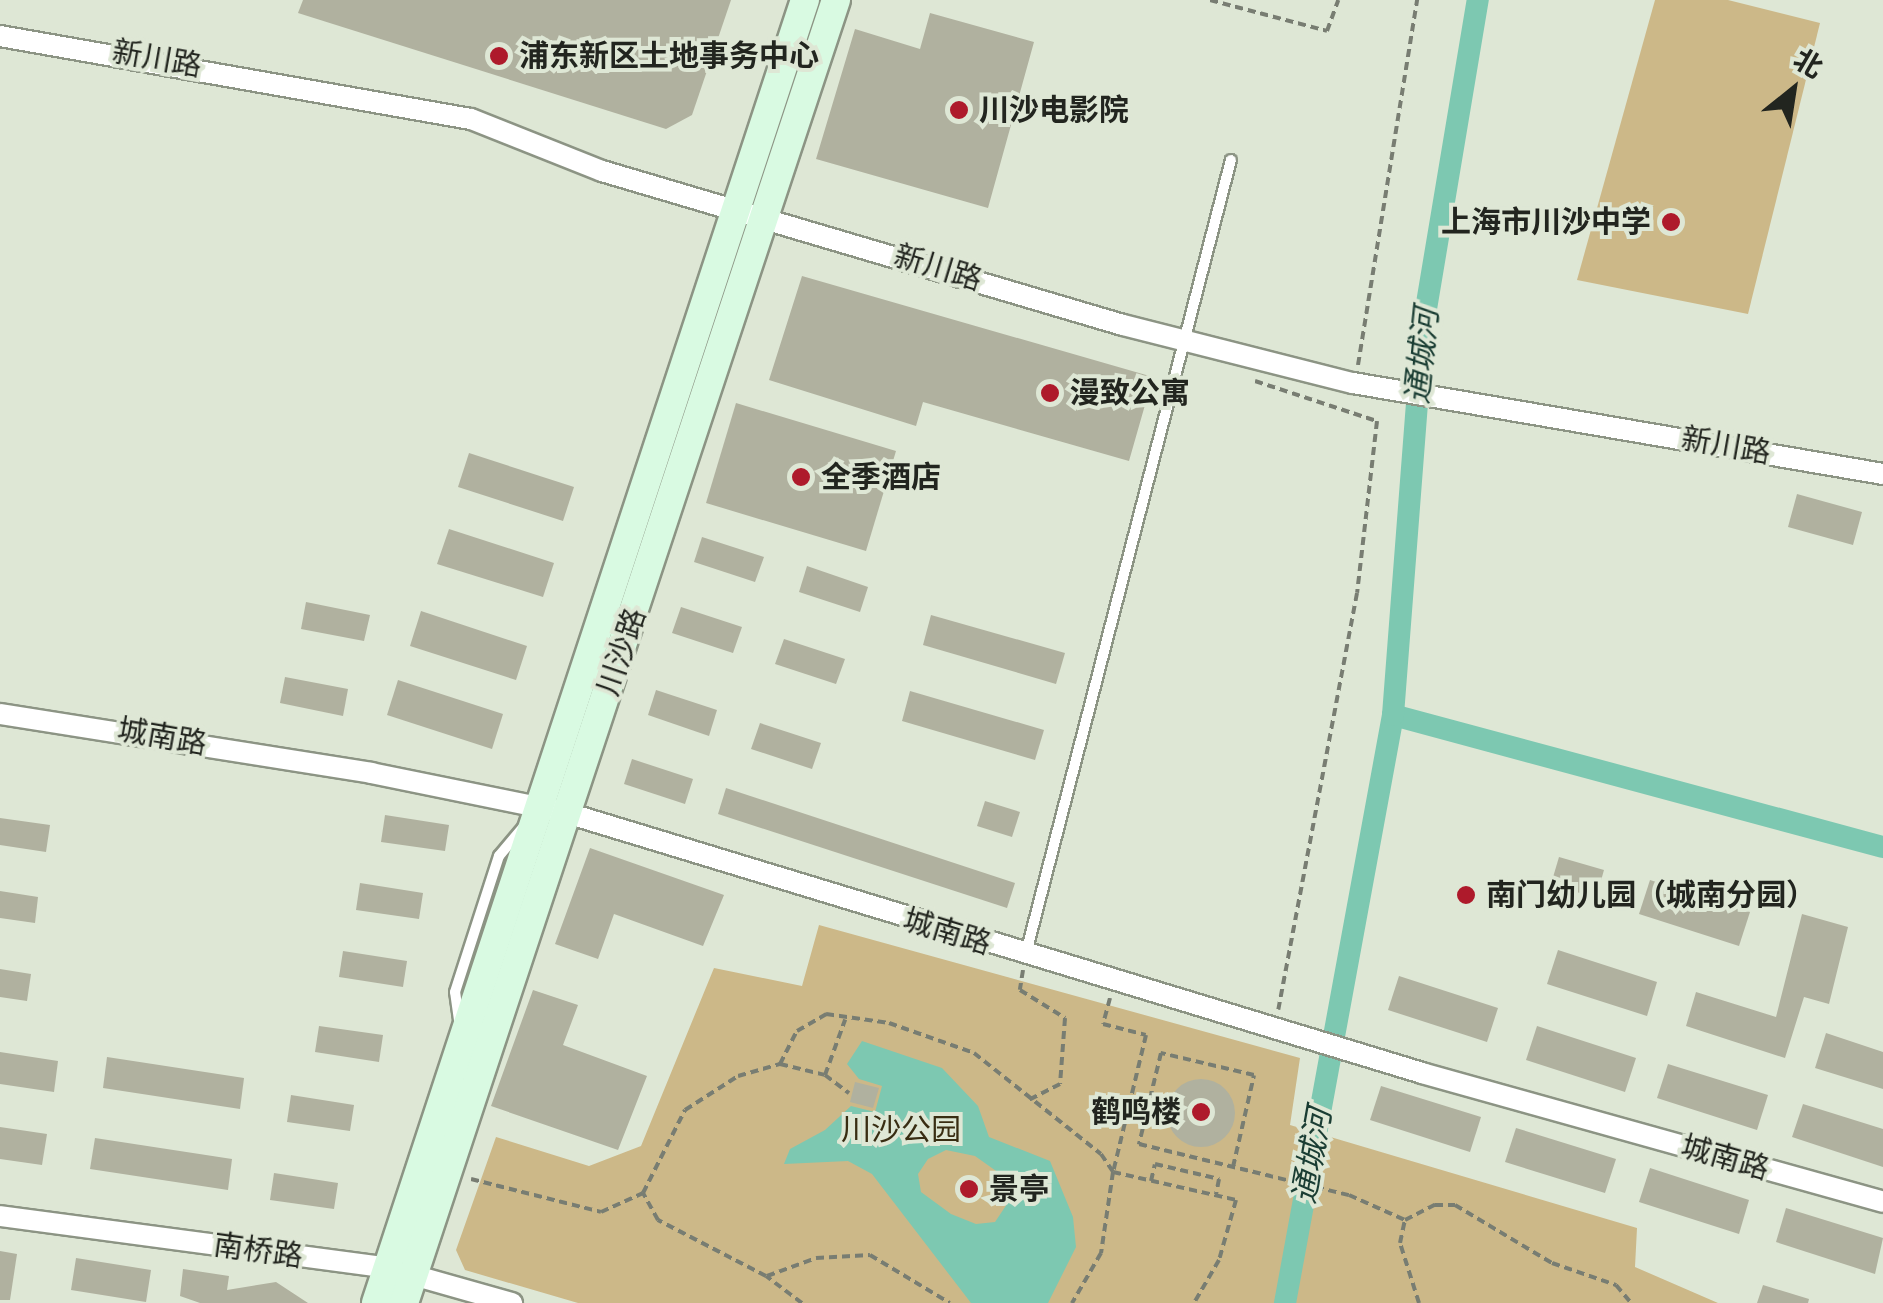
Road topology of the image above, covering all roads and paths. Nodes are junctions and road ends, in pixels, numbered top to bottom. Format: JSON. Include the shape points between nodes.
{"nodes":[{"id":1,"x":805,"y":0,"type":"edge"},
{"id":2,"x":836,"y":0,"type":"edge"},
{"id":3,"x":1210,"y":0,"type":"edge"},
{"id":4,"x":1338,"y":0,"type":"edge"},
{"id":5,"x":1418,"y":0,"type":"edge"},
{"id":6,"x":0,"y":36,"type":"edge"},
{"id":7,"x":1231,"y":160,"type":"dead end"},
{"id":8,"x":738,"y":207,"type":"junction"},
{"id":9,"x":768,"y":216,"type":"junction"},
{"id":10,"x":1188,"y":342,"type":"junction"},
{"id":11,"x":1252,"y":380,"type":"dead end"},
{"id":12,"x":1360,"y":383,"type":"junction"},
{"id":13,"x":1883,"y":474,"type":"edge"},
{"id":14,"x":0,"y":714,"type":"edge"},
{"id":15,"x":553,"y":810,"type":"junction"},
{"id":16,"x":1025,"y":955,"type":"junction"},
{"id":17,"x":1114,"y":982,"type":"junction"},
{"id":18,"x":844,"y":1020,"type":"junction"},
{"id":19,"x":1273,"y":1029,"type":"junction"},
{"id":20,"x":780,"y":1064,"type":"junction"},
{"id":21,"x":825,"y":1075,"type":"junction"},
{"id":22,"x":849,"y":1094,"type":"dead end"},
{"id":23,"x":1029,"y":1100,"type":"junction"},
{"id":24,"x":1190,"y":1156,"type":"junction"},
{"id":25,"x":1233,"y":1167,"type":"junction"},
{"id":26,"x":1113,"y":1172,"type":"junction"},
{"id":27,"x":1186,"y":1172,"type":"junction"},
{"id":28,"x":448,"y":1174,"type":"junction"},
{"id":29,"x":1151,"y":1181,"type":"junction"},
{"id":30,"x":643,"y":1192,"type":"junction"},
{"id":31,"x":1216,"y":1195,"type":"junction"},
{"id":32,"x":1883,"y":1202,"type":"edge"},
{"id":33,"x":0,"y":1216,"type":"edge"},
{"id":34,"x":1405,"y":1220,"type":"junction"},
{"id":35,"x":401,"y":1272,"type":"junction"},
{"id":36,"x":766,"y":1276,"type":"junction"},
{"id":37,"x":376,"y":1303,"type":"edge"},
{"id":38,"x":404,"y":1303,"type":"edge"},
{"id":39,"x":512,"y":1303,"type":"edge"},
{"id":40,"x":802,"y":1303,"type":"edge"},
{"id":41,"x":950,"y":1303,"type":"edge"},
{"id":42,"x":1072,"y":1303,"type":"edge"},
{"id":43,"x":1194,"y":1303,"type":"edge"},
{"id":44,"x":1419,"y":1303,"type":"edge"},
{"id":45,"x":1631,"y":1303,"type":"edge"}],
"edges":[{"from":1,"to":8,"type":"main road","name":"川沙路"},
{"from":2,"to":9,"type":"main road","name":"川沙路"},
{"from":3,"to":4,"type":"path","via":[[1327,32]]},
{"from":5,"to":12,"type":"path"},
{"from":6,"to":8,"type":"street","name":"新川路","via":[[392,100],[471,119],[602,172]]},
{"from":7,"to":10,"type":"lane"},
{"from":8,"to":9,"type":"street","name":"新川路"},
{"from":8,"to":15,"type":"main road","name":"川沙路"},
{"from":9,"to":10,"type":"street","name":"新川路"},
{"from":9,"to":15,"type":"main road","name":"川沙路"},
{"from":10,"to":12,"type":"street","name":"新川路"},
{"from":10,"to":16,"type":"lane"},
{"from":11,"to":19,"type":"path","via":[[1377,421],[1357,592]]},
{"from":12,"to":13,"type":"street","name":"新川路"},
{"from":14,"to":15,"type":"street","name":"城南路","via":[[352,770]]},
{"from":15,"to":16,"type":"street","name":"城南路"},
{"from":15,"to":28,"type":"main road","name":"川沙路"},
{"from":15,"to":35,"type":"main road","name":"川沙路","via":[[462,1043]]},
{"from":16,"to":17,"type":"street","name":"城南路"},
{"from":16,"to":23,"type":"path","via":[[1020,990],[1064,1018],[1060,1084]]},
{"from":17,"to":19,"type":"street","name":"城南路"},
{"from":17,"to":26,"type":"path","via":[[1103,1024],[1146,1035]]},
{"from":18,"to":20,"type":"path","via":[[826,1014],[809,1020]]},
{"from":18,"to":21,"type":"path","via":[[840,1048]]},
{"from":18,"to":23,"type":"path","via":[[889,1022],[942,1037],[974,1053]]},
{"from":19,"to":32,"type":"street","name":"城南路"},
{"from":20,"to":21,"type":"path"},
{"from":20,"to":30,"type":"path","via":[[738,1076],[685,1110]]},
{"from":21,"to":22,"type":"path"},
{"from":23,"to":26,"type":"path","via":[[1085,1136]]},
{"from":24,"to":25,"type":"path"},
{"from":24,"to":25,"type":"path","via":[[1139,1144],[1161,1052],[1254,1075]]},
{"from":24,"to":27,"type":"path"},
{"from":25,"to":34,"type":"path","via":[[1349,1196]]},
{"from":26,"to":29,"type":"path"},
{"from":26,"to":42,"type":"path","via":[[1100,1253]]},
{"from":27,"to":29,"type":"path","via":[[1155,1164]]},
{"from":27,"to":31,"type":"path","via":[[1220,1179]]},
{"from":28,"to":30,"type":"path","via":[[601,1212]]},
{"from":28,"to":35,"type":"main road","name":"川沙路"},
{"from":29,"to":31,"type":"path"},
{"from":30,"to":36,"type":"path","via":[[658,1220]]},
{"from":31,"to":43,"type":"path","via":[[1236,1200],[1218,1260]]},
{"from":33,"to":35,"type":"street","name":"南桥路"},
{"from":34,"to":44,"type":"path","via":[[1402,1264]]},
{"from":34,"to":45,"type":"path","via":[[1435,1204],[1455,1205],[1552,1263],[1616,1285]]},
{"from":35,"to":37,"type":"main road","name":"川沙路"},
{"from":35,"to":38,"type":"main road","name":"川沙路"},
{"from":35,"to":39,"type":"street","name":"南桥路"},
{"from":36,"to":40,"type":"path"},
{"from":36,"to":41,"type":"path","via":[[816,1258],[870,1256]]}]}
